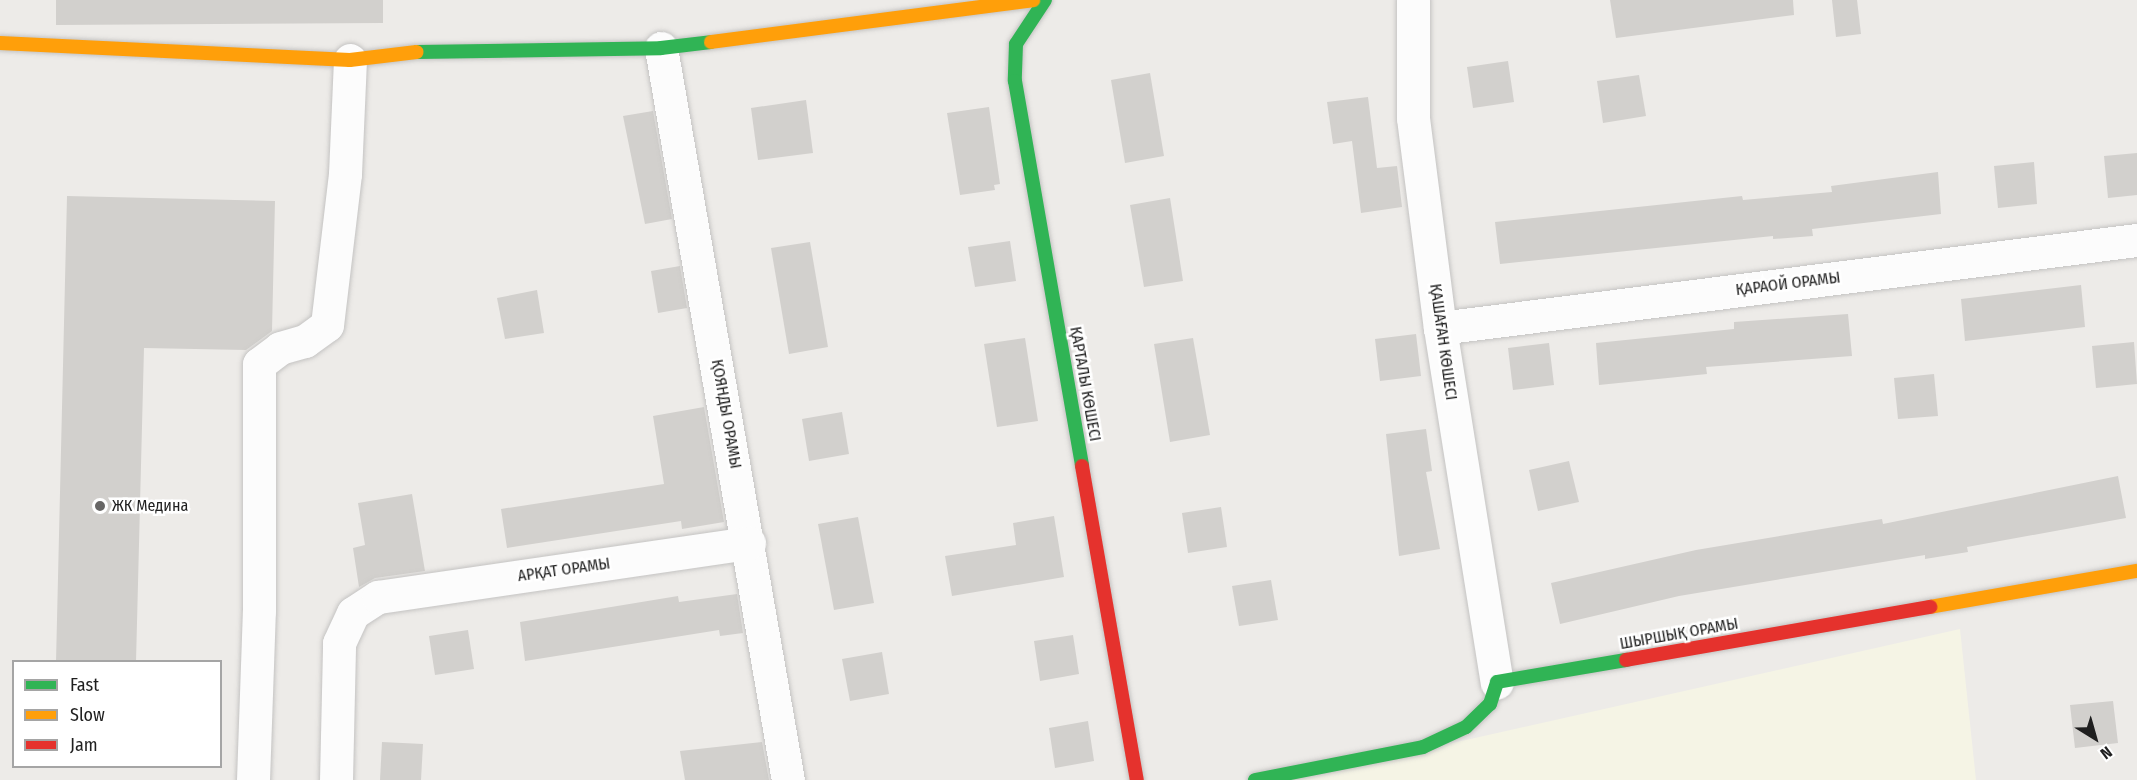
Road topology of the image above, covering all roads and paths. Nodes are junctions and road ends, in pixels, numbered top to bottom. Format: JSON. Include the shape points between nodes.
{"nodes":[{"id":1,"x":1033,"y":0,"type":"edge"},
{"id":2,"x":1045,"y":0,"type":"edge"},
{"id":3,"x":1413,"y":0,"type":"edge"},
{"id":4,"x":0,"y":43,"type":"edge"},
{"id":5,"x":661,"y":48,"type":"junction"},
{"id":6,"x":350,"y":60,"type":"junction"},
{"id":7,"x":2137,"y":240,"type":"edge"},
{"id":8,"x":1440,"y":328,"type":"junction"},
{"id":9,"x":749,"y":543,"type":"junction"},
{"id":10,"x":2137,"y":571,"type":"edge"},
{"id":11,"x":1497,"y":682,"type":"junction"},
{"id":12,"x":253,"y":780,"type":"edge"},
{"id":13,"x":336,"y":780,"type":"edge"},
{"id":14,"x":788,"y":780,"type":"edge"},
{"id":15,"x":1137,"y":780,"type":"edge"},
{"id":16,"x":1256,"y":780,"type":"edge"}],
"edges":[{"from":1,"to":5,"type":"street"},
{"from":2,"to":15,"type":"street","name":"ҚАРТАЛЫ КӨШЕСІ","via":[[1016,44],[1015,81]]},
{"from":3,"to":8,"type":"street","name":"ҚАШАҒАН КӨШЕСІ","via":[[1413,118]]},
{"from":4,"to":6,"type":"street"},
{"from":5,"to":6,"type":"street","via":[[444,49]]},
{"from":5,"to":9,"type":"street","name":"ҚОЯНДЫ ОРАМЫ"},
{"from":6,"to":12,"type":"street","via":[[345,174],[327,325],[305,341],[279,348],[259,364],[259,611]]},
{"from":7,"to":8,"type":"street","name":"ҚАРАОЙ ОРАМЫ"},
{"from":8,"to":11,"type":"street","name":"ҚАШАҒАН КӨШЕСІ"},
{"from":9,"to":13,"type":"street","name":"АРҚАТ ОРАМЫ","via":[[378,597],[353,613],[339,643]]},
{"from":9,"to":14,"type":"street","name":"ҚОЯНДЫ ОРАМЫ"},
{"from":10,"to":11,"type":"street","name":"ШЫРШЫҚ ОРАМЫ"},
{"from":11,"to":16,"type":"street","via":[[1490,704],[1466,727],[1423,747]]}]}
